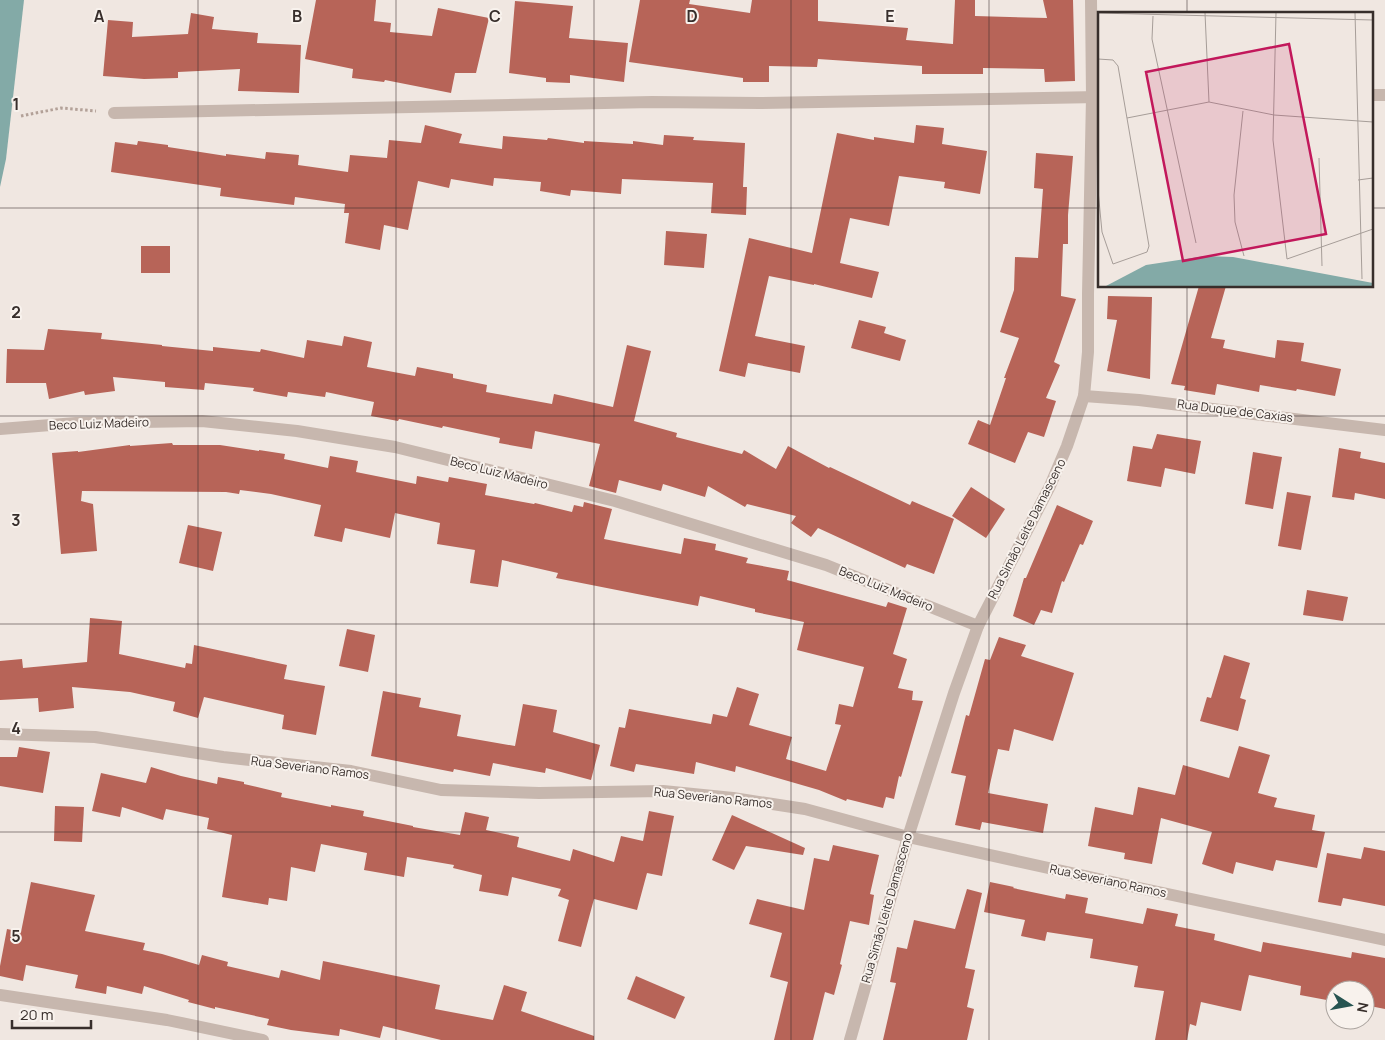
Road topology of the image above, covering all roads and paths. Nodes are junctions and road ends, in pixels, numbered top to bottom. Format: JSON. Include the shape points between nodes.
{"nodes":[{"id":1,"x":1091,"y":0,"type":"edge"},
{"id":2,"x":1372,"y":95,"type":"edge"},
{"id":3,"x":1385,"y":95,"type":"edge"},
{"id":4,"x":1095,"y":97,"type":"edge"},
{"id":5,"x":114,"y":113,"type":"joint"},
{"id":6,"x":21,"y":116,"type":"dead end"},
{"id":7,"x":1084,"y":396,"type":"junction"},
{"id":8,"x":0,"y":429,"type":"edge"},
{"id":9,"x":1385,"y":430,"type":"edge"},
{"id":10,"x":978,"y":626,"type":"junction"},
{"id":11,"x":0,"y":734,"type":"edge"},
{"id":12,"x":908,"y":837,"type":"junction"},
{"id":13,"x":1385,"y":940,"type":"edge"},
{"id":14,"x":0,"y":995,"type":"edge"},
{"id":15,"x":263,"y":1040,"type":"edge"},
{"id":16,"x":850,"y":1040,"type":"edge"}],
"edges":[{"from":1,"to":4,"type":"street","name":"Rua Simão Leite Damasceno"},
{"from":2,"to":3,"type":"street"},
{"from":4,"to":5,"type":"street"},
{"from":4,"to":7,"type":"street","name":"Rua Simão Leite Damasceno"},
{"from":5,"to":6,"type":"path","via":[[61,108]]},
{"from":7,"to":9,"type":"street","name":"Rua Duque de Caxias"},
{"from":7,"to":10,"type":"street","name":"Rua Simão Leite Damasceno","via":[[1068,446],[1050,486]]},
{"from":8,"to":10,"type":"street","name":"Beco Luiz Madeiro","via":[[76,423],[202,421],[297,431],[395,447],[615,501],[826,565]]},
{"from":10,"to":12,"type":"street","name":"Rua Simão Leite Damasceno"},
{"from":11,"to":12,"type":"street","name":"Rua Severiano Ramos","via":[[95,737],[223,757],[351,771],[441,790],[539,793],[663,791],[725,797],[805,809]]},
{"from":12,"to":13,"type":"street","name":"Rua Severiano Ramos"},
{"from":12,"to":16,"type":"street","name":"Rua Simão Leite Damasceno"},
{"from":14,"to":15,"type":"street","via":[[167,1020]]}]}
